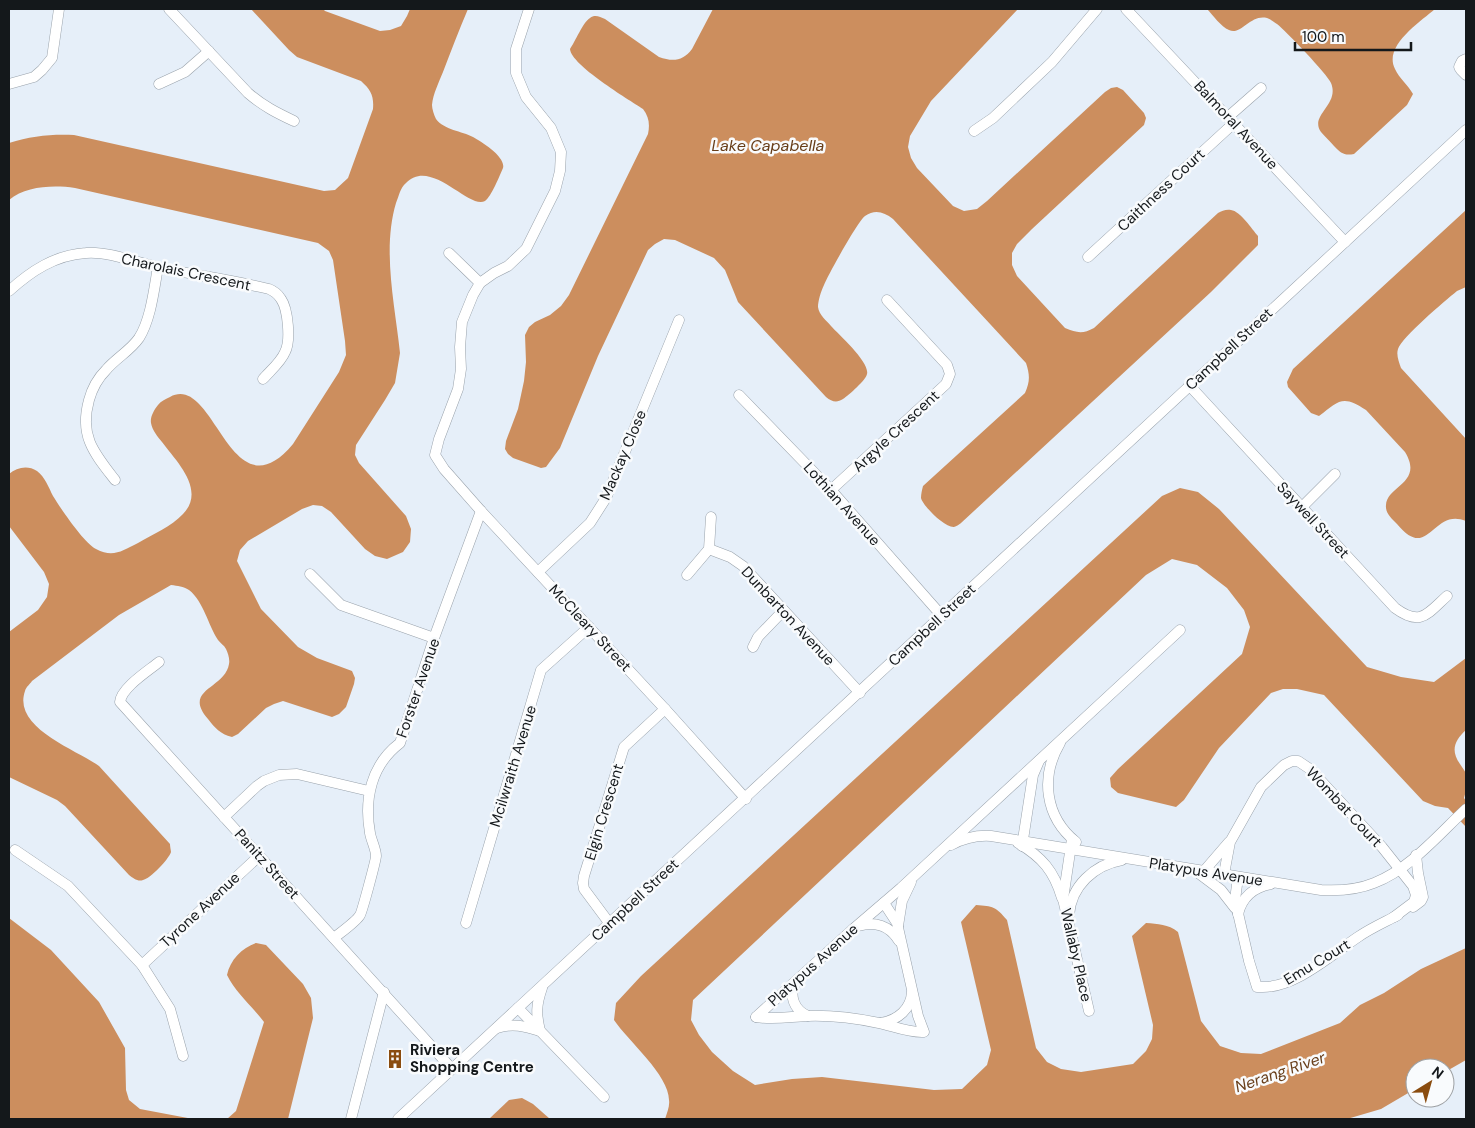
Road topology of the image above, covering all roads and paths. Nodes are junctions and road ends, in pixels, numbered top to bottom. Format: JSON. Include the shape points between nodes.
{"nodes":[{"id":1,"x":59,"y":9,"type":"edge"},
{"id":2,"x":169,"y":9,"type":"edge"},
{"id":3,"x":529,"y":9,"type":"edge"},
{"id":4,"x":1097,"y":9,"type":"edge"},
{"id":5,"x":1126,"y":9,"type":"edge"},
{"id":6,"x":209,"y":51,"type":"junction"},
{"id":7,"x":1466,"y":59,"type":"edge"},
{"id":8,"x":1466,"y":75,"type":"edge"},
{"id":9,"x":9,"y":84,"type":"edge"},
{"id":10,"x":159,"y":84,"type":"dead end"},
{"id":11,"x":1261,"y":88,"type":"dead end"},
{"id":12,"x":294,"y":120,"type":"dead end"},
{"id":13,"x":1231,"y":120,"type":"junction"},
{"id":14,"x":1466,"y":130,"type":"edge"},
{"id":15,"x":974,"y":131,"type":"dead end"},
{"id":16,"x":1345,"y":242,"type":"junction"},
{"id":17,"x":448,"y":253,"type":"dead end"},
{"id":18,"x":1088,"y":257,"type":"dead end"},
{"id":19,"x":158,"y":267,"type":"junction"},
{"id":20,"x":480,"y":283,"type":"junction"},
{"id":21,"x":9,"y":291,"type":"edge"},
{"id":22,"x":887,"y":300,"type":"dead end"},
{"id":23,"x":679,"y":320,"type":"dead end"},
{"id":24,"x":262,"y":379,"type":"dead end"},
{"id":25,"x":1189,"y":385,"type":"junction"},
{"id":26,"x":739,"y":395,"type":"dead end"},
{"id":27,"x":1336,"y":474,"type":"dead end"},
{"id":28,"x":115,"y":480,"type":"dead end"},
{"id":29,"x":831,"y":490,"type":"junction"},
{"id":30,"x":1302,"y":507,"type":"junction"},
{"id":31,"x":481,"y":511,"type":"junction"},
{"id":32,"x":712,"y":517,"type":"dead end"},
{"id":33,"x":708,"y":549,"type":"junction"},
{"id":34,"x":538,"y":572,"type":"junction"},
{"id":35,"x":310,"y":574,"type":"dead end"},
{"id":36,"x":687,"y":575,"type":"dead end"},
{"id":37,"x":1447,"y":596,"type":"dead end"},
{"id":38,"x":784,"y":612,"type":"junction"},
{"id":39,"x":942,"y":616,"type":"junction"},
{"id":40,"x":589,"y":627,"type":"junction"},
{"id":41,"x":1180,"y":630,"type":"dead end"},
{"id":42,"x":434,"y":638,"type":"junction"},
{"id":43,"x":753,"y":647,"type":"dead end"},
{"id":44,"x":159,"y":662,"type":"dead end"},
{"id":45,"x":860,"y":693,"type":"junction"},
{"id":46,"x":666,"y":710,"type":"junction"},
{"id":47,"x":1067,"y":734,"type":"junction"},
{"id":48,"x":1042,"y":756,"type":"junction"},
{"id":49,"x":370,"y":791,"type":"junction"},
{"id":50,"x":746,"y":799,"type":"junction"},
{"id":51,"x":1466,"y":809,"type":"edge"},
{"id":52,"x":224,"y":817,"type":"junction"},
{"id":53,"x":1232,"y":839,"type":"junction"},
{"id":54,"x":1022,"y":844,"type":"junction"},
{"id":55,"x":1071,"y":844,"type":"junction"},
{"id":56,"x":15,"y":850,"type":"dead end"},
{"id":57,"x":938,"y":853,"type":"junction"},
{"id":58,"x":259,"y":856,"type":"junction"},
{"id":59,"x":1416,"y":856,"type":"junction"},
{"id":60,"x":1131,"y":859,"type":"junction"},
{"id":61,"x":1399,"y":869,"type":"junction"},
{"id":62,"x":1199,"y":870,"type":"junction"},
{"id":63,"x":1224,"y":874,"type":"junction"},
{"id":64,"x":914,"y":875,"type":"junction"},
{"id":65,"x":1238,"y":877,"type":"junction"},
{"id":66,"x":1279,"y":883,"type":"junction"},
{"id":67,"x":1063,"y":901,"type":"junction"},
{"id":68,"x":884,"y":903,"type":"junction"},
{"id":69,"x":1238,"y":914,"type":"junction"},
{"id":70,"x":1394,"y":917,"type":"junction"},
{"id":71,"x":466,"y":923,"type":"dead end"},
{"id":72,"x":610,"y":924,"type":"junction"},
{"id":73,"x":1068,"y":924,"type":"junction"},
{"id":74,"x":852,"y":930,"type":"junction"},
{"id":75,"x":898,"y":932,"type":"junction"},
{"id":76,"x":334,"y":938,"type":"junction"},
{"id":77,"x":902,"y":946,"type":"junction"},
{"id":78,"x":142,"y":965,"type":"junction"},
{"id":79,"x":797,"y":980,"type":"junction"},
{"id":80,"x":543,"y":985,"type":"junction"},
{"id":81,"x":912,"y":989,"type":"junction"},
{"id":82,"x":384,"y":992,"type":"junction"},
{"id":83,"x":518,"y":1008,"type":"junction"},
{"id":84,"x":1089,"y":1011,"type":"dead end"},
{"id":85,"x":808,"y":1016,"type":"junction"},
{"id":86,"x":880,"y":1023,"type":"junction"},
{"id":87,"x":497,"y":1028,"type":"junction"},
{"id":88,"x":540,"y":1031,"type":"junction"},
{"id":89,"x":183,"y":1056,"type":"dead end"},
{"id":90,"x":452,"y":1069,"type":"junction"},
{"id":91,"x":604,"y":1097,"type":"dead end"},
{"id":92,"x":352,"y":1119,"type":"edge"},
{"id":93,"x":398,"y":1119,"type":"edge"}],
"edges":[{"from":1,"to":9,"type":"street","via":[[52,58],[34,77]]},
{"from":2,"to":6,"type":"street"},
{"from":3,"to":20,"type":"street","via":[[516,49],[516,73],[526,97],[551,128],[560,152],[560,171],[555,191],[526,249],[508,266]]},
{"from":4,"to":15,"type":"street","via":[[1052,62],[994,118]]},
{"from":5,"to":13,"type":"street","name":"Balmoral Avenue"},
{"from":6,"to":10,"type":"street","via":[[185,72]]},
{"from":6,"to":12,"type":"street","via":[[259,102]]},
{"from":7,"to":8,"type":"street","via":[[1459,67]]},
{"from":11,"to":13,"type":"street","name":"Caithness Court"},
{"from":13,"to":16,"type":"street","name":"Balmoral Avenue"},
{"from":13,"to":18,"type":"street","name":"Caithness Court"},
{"from":14,"to":16,"type":"street","name":"Campbell Street"},
{"from":16,"to":25,"type":"street","name":"Campbell Street"},
{"from":17,"to":20,"type":"street"},
{"from":19,"to":21,"type":"street","name":"Charolais Crescent","via":[[98,253],[72,255],[39,267]]},
{"from":19,"to":24,"type":"street","name":"Charolais Crescent","via":[[264,288],[277,294],[284,305],[288,347]]},
{"from":19,"to":28,"type":"street","via":[[144,328],[127,352],[101,376],[91,392],[86,415],[85,425],[91,445]]},
{"from":20,"to":31,"type":"street","name":"McCleary Street","via":[[462,322],[458,389],[436,455],[444,469]]},
{"from":22,"to":29,"type":"street","name":"Argyle Crescent","via":[[947,365],[950,374],[946,384]]},
{"from":23,"to":34,"type":"street","name":"Mackay Close","via":[[606,498],[590,523]]},
{"from":25,"to":30,"type":"street","name":"Saywell Street"},
{"from":25,"to":39,"type":"street","name":"Campbell Street"},
{"from":26,"to":29,"type":"street","name":"Lothian Avenue"},
{"from":27,"to":30,"type":"street"},
{"from":29,"to":39,"type":"street","name":"Lothian Avenue"},
{"from":30,"to":37,"type":"street","name":"Saywell Street","via":[[1405,616],[1419,618],[1428,614]]},
{"from":31,"to":34,"type":"street","name":"McCleary Street"},
{"from":31,"to":42,"type":"street","name":"Forster Avenue"},
{"from":32,"to":33,"type":"street"},
{"from":33,"to":36,"type":"street"},
{"from":33,"to":38,"type":"street","name":"Dunbarton Avenue","via":[[743,566]]},
{"from":34,"to":40,"type":"street","name":"McCleary Street"},
{"from":35,"to":42,"type":"street","via":[[341,606]]},
{"from":38,"to":43,"type":"street","via":[[758,637]]},
{"from":38,"to":45,"type":"street","name":"Dunbarton Avenue"},
{"from":39,"to":45,"type":"street","name":"Campbell Street"},
{"from":40,"to":46,"type":"street","name":"McCleary Street"},
{"from":40,"to":71,"type":"street","name":"Mcilwraith Avenue","via":[[541,670]]},
{"from":41,"to":47,"type":"street","name":"Platypus Avenue"},
{"from":42,"to":49,"type":"street","name":"Forster Avenue","via":[[400,743],[385,757]]},
{"from":44,"to":52,"type":"street","name":"Panitz Street","via":[[126,690],[120,702]]},
{"from":45,"to":50,"type":"street","name":"Campbell Street"},
{"from":46,"to":50,"type":"street","name":"McCleary Street"},
{"from":46,"to":72,"type":"street","name":"Elgin Crescent","via":[[624,748],[584,876],[584,889]]},
{"from":47,"to":48,"type":"street","name":"Platypus Avenue"},
{"from":47,"to":55,"type":"street","via":[[1054,755],[1047,790],[1054,816]]},
{"from":48,"to":54,"type":"street","via":[[1034,775]]},
{"from":48,"to":57,"type":"street","name":"Platypus Avenue"},
{"from":49,"to":52,"type":"street","via":[[297,774],[279,775],[257,786]]},
{"from":49,"to":76,"type":"street","name":"Forster Avenue","via":[[370,831],[376,855],[360,915]]},
{"from":50,"to":72,"type":"street","name":"Campbell Street"},
{"from":51,"to":59,"type":"street","name":"Platypus Avenue"},
{"from":52,"to":58,"type":"street","name":"Panitz Street"},
{"from":53,"to":61,"type":"street","name":"Wombat Court","via":[[1260,787],[1284,765],[1297,761],[1316,776]]},
{"from":53,"to":62,"type":"street","name":"Wombat Court"},
{"from":53,"to":63,"type":"street","name":"Wombat Court"},
{"from":54,"to":55,"type":"street","name":"Platypus Avenue"},
{"from":54,"to":57,"type":"street","name":"Platypus Avenue","via":[[985,836],[955,842]]},
{"from":54,"to":67,"type":"street","via":[[1049,869]]},
{"from":55,"to":60,"type":"street","name":"Platypus Avenue","via":[[1103,855]]},
{"from":55,"to":67,"type":"street","name":"Wallaby Place"},
{"from":56,"to":78,"type":"street","via":[[68,886]]},
{"from":57,"to":64,"type":"street","name":"Platypus Avenue"},
{"from":58,"to":76,"type":"street","name":"Panitz Street"},
{"from":58,"to":78,"type":"street","name":"Tyrone Avenue"},
{"from":59,"to":61,"type":"street","name":"Platypus Avenue"},
{"from":59,"to":70,"type":"street","name":"Emu Court","via":[[1423,899]]},
{"from":60,"to":62,"type":"street","name":"Platypus Avenue"},
{"from":60,"to":73,"type":"street","via":[[1110,863],[1086,878],[1072,900]]},
{"from":61,"to":66,"type":"street","name":"Platypus Avenue","via":[[1374,883],[1351,890],[1321,890]]},
{"from":61,"to":70,"type":"street","name":"Emu Court","via":[[1413,886],[1416,897]]},
{"from":62,"to":63,"type":"street","name":"Platypus Avenue"},
{"from":62,"to":69,"type":"street","via":[[1230,900]]},
{"from":63,"to":65,"type":"street","name":"Platypus Avenue"},
{"from":64,"to":68,"type":"street","name":"Platypus Avenue"},
{"from":64,"to":75,"type":"street","via":[[904,893]]},
{"from":65,"to":66,"type":"street","name":"Platypus Avenue"},
{"from":65,"to":69,"type":"street","name":"Emu Court","via":[[1235,898]]},
{"from":66,"to":69,"type":"street","via":[[1252,891]]},
{"from":67,"to":73,"type":"street","name":"Wallaby Place"},
{"from":68,"to":74,"type":"street","name":"Platypus Avenue"},
{"from":68,"to":75,"type":"street"},
{"from":69,"to":70,"type":"street","name":"Emu Court","via":[[1257,987],[1279,984],[1302,974]]},
{"from":72,"to":80,"type":"street","name":"Campbell Street"},
{"from":73,"to":84,"type":"street","name":"Wallaby Place"},
{"from":74,"to":77,"type":"street","via":[[866,924],[883,926],[894,933]]},
{"from":74,"to":79,"type":"street","name":"Platypus Avenue"},
{"from":75,"to":77,"type":"street"},
{"from":76,"to":82,"type":"street","name":"Panitz Street"},
{"from":77,"to":81,"type":"street"},
{"from":78,"to":89,"type":"street","via":[[170,1009]]},
{"from":79,"to":85,"type":"street","via":[[792,999]]},
{"from":79,"to":85,"type":"street","name":"Platypus Avenue","via":[[756,1017]]},
{"from":80,"to":83,"type":"street","name":"Campbell Street"},
{"from":80,"to":88,"type":"street","via":[[536,1014]]},
{"from":81,"to":86,"type":"street","via":[[910,1001],[903,1012]]},
{"from":81,"to":86,"type":"street","via":[[924,1032]]},
{"from":82,"to":90,"type":"street","name":"Panitz Street"},
{"from":82,"to":92,"type":"street"},
{"from":83,"to":87,"type":"street","name":"Campbell Street"},
{"from":83,"to":88,"type":"street"},
{"from":85,"to":86,"type":"street"},
{"from":87,"to":88,"type":"street","via":[[524,1026]]},
{"from":87,"to":90,"type":"street","name":"Campbell Street"},
{"from":88,"to":91,"type":"street"},
{"from":90,"to":93,"type":"street","name":"Campbell Street"}]}
